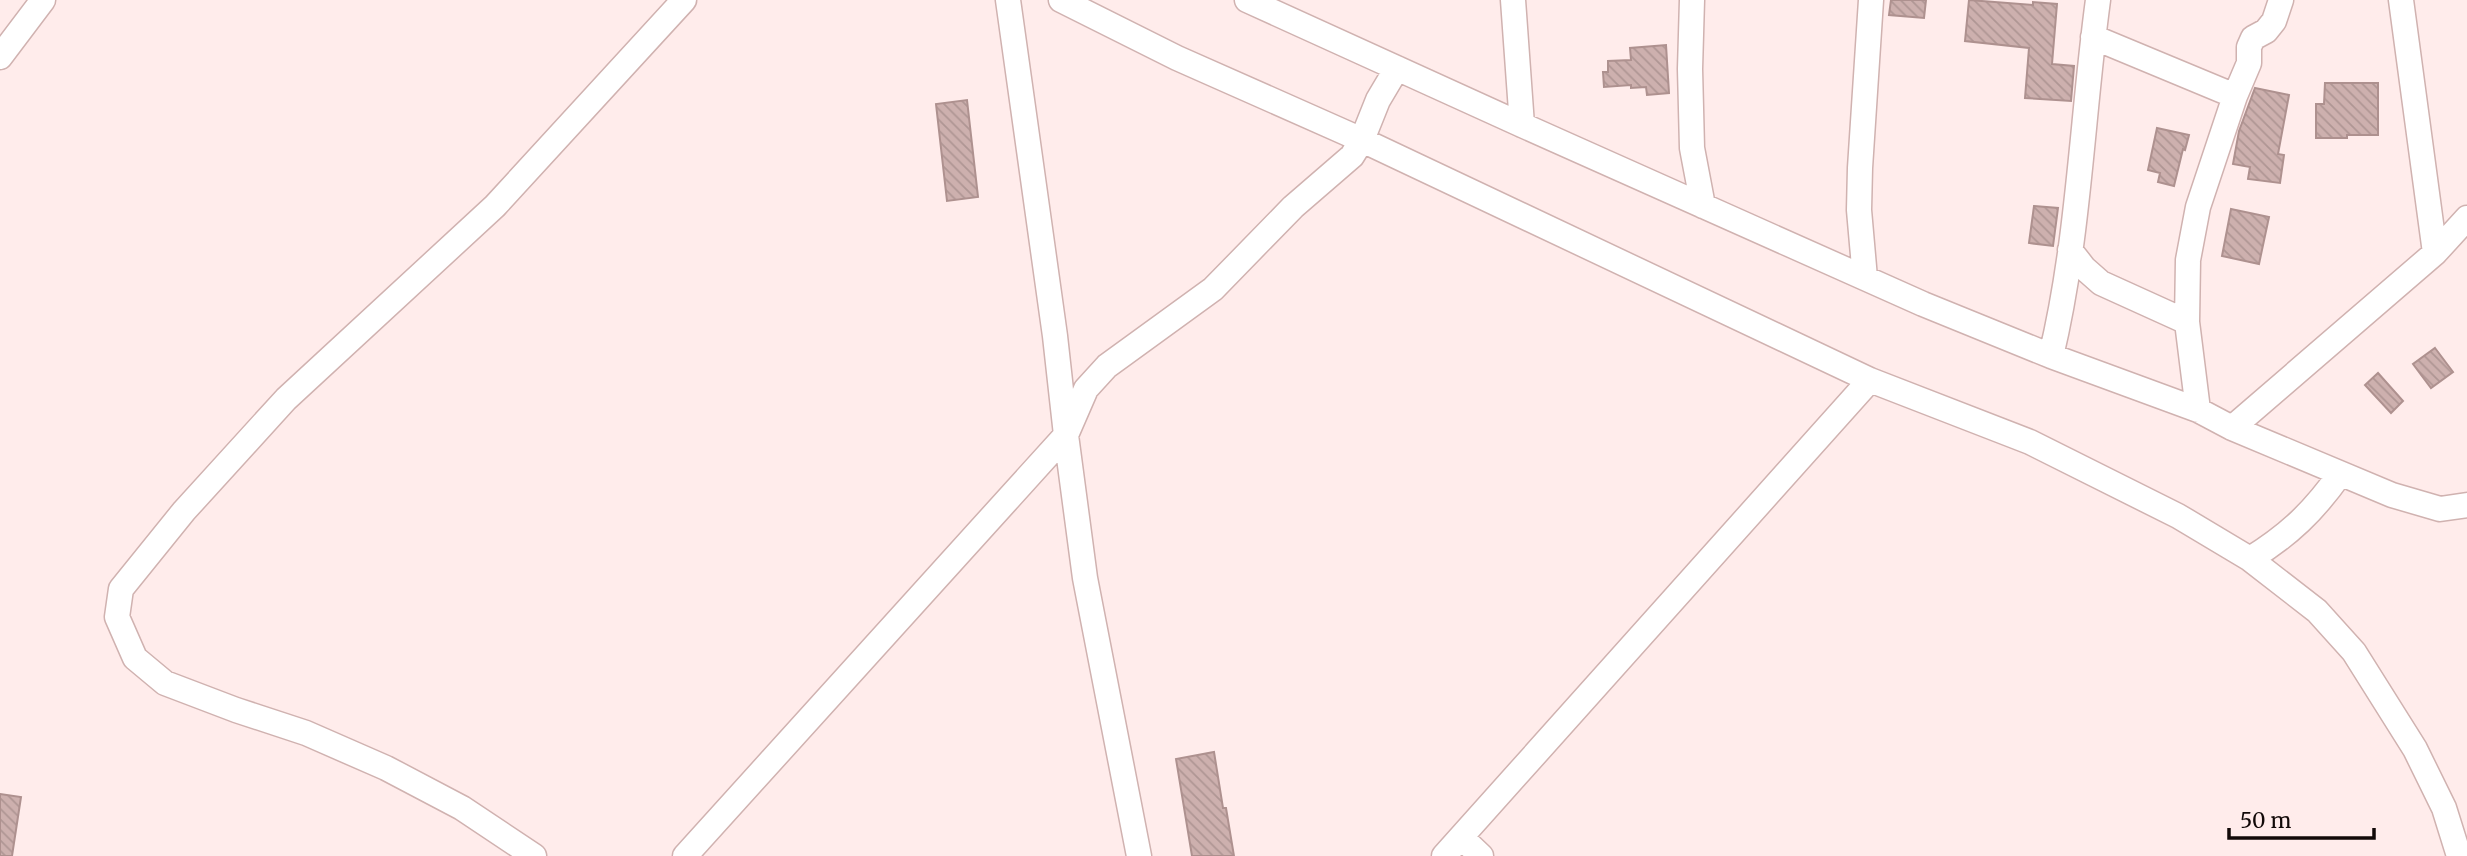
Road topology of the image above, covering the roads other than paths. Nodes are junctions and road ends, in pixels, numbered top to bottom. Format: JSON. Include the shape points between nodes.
{"nodes":[{"id":1,"x":43,"y":0,"type":"edge"},
{"id":2,"x":684,"y":0,"type":"edge"},
{"id":3,"x":1009,"y":0,"type":"edge"},
{"id":4,"x":1061,"y":0,"type":"edge"},
{"id":5,"x":1247,"y":0,"type":"edge"},
{"id":6,"x":1513,"y":0,"type":"edge"},
{"id":7,"x":1692,"y":0,"type":"edge"},
{"id":8,"x":1871,"y":0,"type":"edge"},
{"id":9,"x":2098,"y":0,"type":"edge"},
{"id":10,"x":2281,"y":0,"type":"edge"},
{"id":11,"x":2400,"y":0,"type":"edge"},
{"id":12,"x":2093,"y":37,"type":"junction"},
{"id":13,"x":0,"y":57,"type":"edge"},
{"id":14,"x":1397,"y":68,"type":"junction"},
{"id":15,"x":2235,"y":96,"type":"junction"},
{"id":16,"x":1522,"y":125,"type":"junction"},
{"id":17,"x":1362,"y":140,"type":"junction"},
{"id":18,"x":1703,"y":206,"type":"junction"},
{"id":19,"x":2467,"y":218,"type":"edge"},
{"id":20,"x":2070,"y":250,"type":"junction"},
{"id":21,"x":2435,"y":253,"type":"junction"},
{"id":22,"x":1865,"y":278,"type":"junction"},
{"id":23,"x":2187,"y":322,"type":"junction"},
{"id":24,"x":2051,"y":356,"type":"junction"},
{"id":25,"x":1870,"y":380,"type":"junction"},
{"id":26,"x":2198,"y":410,"type":"junction"},
{"id":27,"x":2232,"y":428,"type":"junction"},
{"id":28,"x":1066,"y":435,"type":"junction"},
{"id":29,"x":2340,"y":474,"type":"junction"},
{"id":30,"x":2467,"y":505,"type":"edge"},
{"id":31,"x":2250,"y":559,"type":"junction"},
{"id":32,"x":2458,"y":824,"type":"edge"},
{"id":33,"x":1461,"y":837,"type":"junction"},
{"id":34,"x":534,"y":856,"type":"edge"},
{"id":35,"x":685,"y":856,"type":"edge"},
{"id":36,"x":1139,"y":856,"type":"edge"},
{"id":37,"x":1444,"y":856,"type":"edge"},
{"id":38,"x":1481,"y":856,"type":"edge"},
{"id":39,"x":2459,"y":856,"type":"edge"}],
"edges":[{"from":1,"to":13,"type":"street"},
{"from":2,"to":34,"type":"street","via":[[495,205],[286,399],[184,511],[121,589],[117,617],[135,658],[165,683],[306,733],[386,768],[462,808]]},
{"from":3,"to":28,"type":"street"},
{"from":4,"to":17,"type":"street","via":[[1177,58]]},
{"from":5,"to":14,"type":"street"},
{"from":6,"to":16,"type":"street"},
{"from":7,"to":18,"type":"street","via":[[1692,148]]},
{"from":8,"to":22,"type":"street","via":[[1859,210]]},
{"from":9,"to":12,"type":"street"},
{"from":10,"to":15,"type":"street","via":[[2274,21],[2253,38],[2249,63]]},
{"from":11,"to":21,"type":"street"},
{"from":12,"to":15,"type":"street"},
{"from":12,"to":20,"type":"street"},
{"from":14,"to":16,"type":"street"},
{"from":14,"to":17,"type":"street"},
{"from":15,"to":23,"type":"street","via":[[2197,207],[2188,260]]},
{"from":16,"to":18,"type":"street"},
{"from":17,"to":25,"type":"street"},
{"from":17,"to":28,"type":"street","via":[[1352,156],[1293,207],[1213,289],[1107,366],[1086,389]]},
{"from":18,"to":22,"type":"street"},
{"from":19,"to":21,"type":"street"},
{"from":20,"to":23,"type":"street","via":[[2101,283]]},
{"from":20,"to":24,"type":"street"},
{"from":21,"to":27,"type":"street"},
{"from":22,"to":24,"type":"street"},
{"from":23,"to":26,"type":"street"},
{"from":24,"to":26,"type":"street"},
{"from":25,"to":31,"type":"street","via":[[2030,442],[2178,516]]},
{"from":25,"to":33,"type":"street"},
{"from":26,"to":27,"type":"street"},
{"from":27,"to":29,"type":"street"},
{"from":28,"to":35,"type":"street"},
{"from":28,"to":36,"type":"street","via":[[1085,578]]},
{"from":29,"to":30,"type":"street","via":[[2429,508]]},
{"from":29,"to":31,"type":"street","via":[[2320,502],[2281,540]]},
{"from":31,"to":32,"type":"street","via":[[2317,611],[2354,652]]},
{"from":32,"to":39,"type":"street"},
{"from":33,"to":37,"type":"street"},
{"from":33,"to":38,"type":"street"}]}
